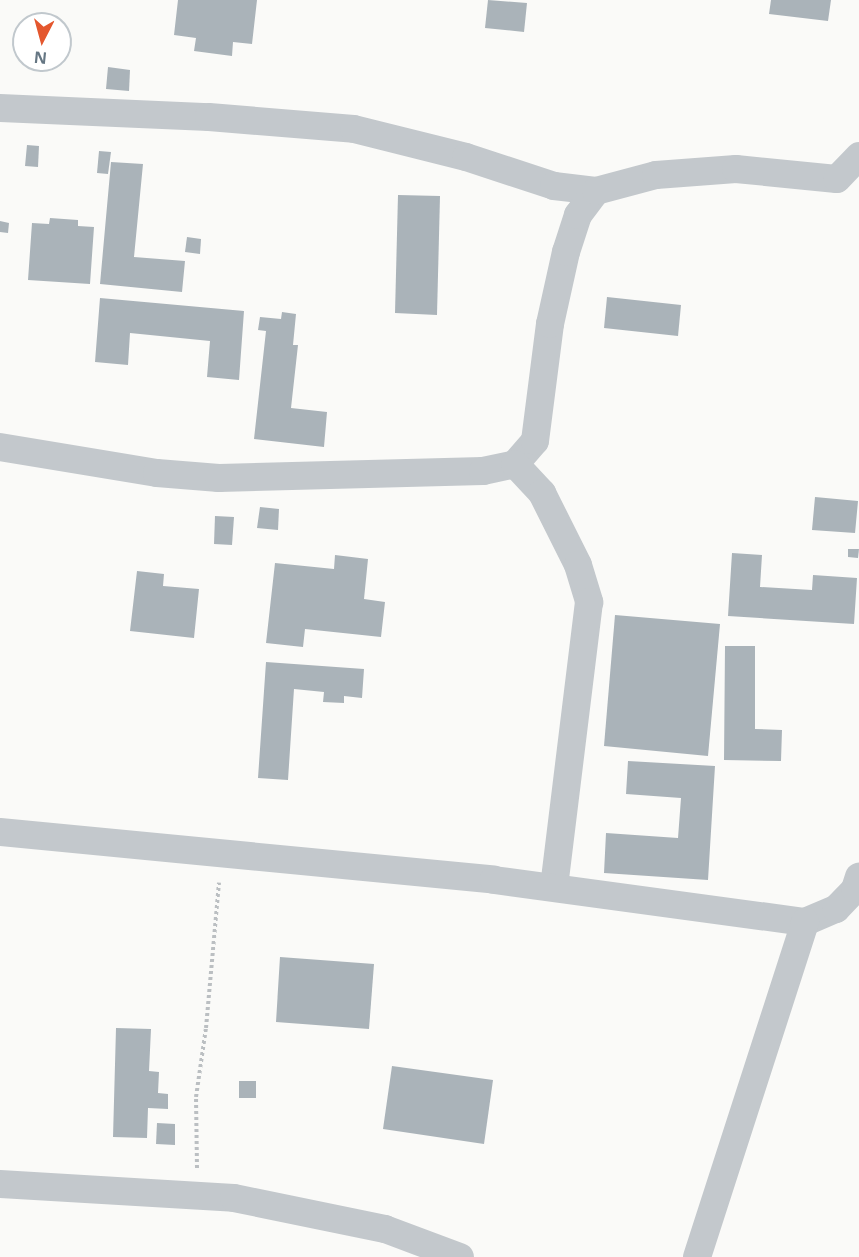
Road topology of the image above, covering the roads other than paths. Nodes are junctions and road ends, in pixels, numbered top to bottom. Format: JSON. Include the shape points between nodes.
{"nodes":[{"id":1,"x":0,"y":108,"type":"edge"},
{"id":2,"x":859,"y":156,"type":"edge"},
{"id":3,"x":596,"y":191,"type":"junction"},
{"id":4,"x":0,"y":447,"type":"edge"},
{"id":5,"x":515,"y":464,"type":"junction"},
{"id":6,"x":0,"y":832,"type":"edge"},
{"id":7,"x":859,"y":877,"type":"edge"},
{"id":8,"x":554,"y":887,"type":"junction"},
{"id":9,"x":805,"y":922,"type":"junction"},
{"id":10,"x":0,"y":1184,"type":"edge"},
{"id":11,"x":460,"y":1257,"type":"edge"},
{"id":12,"x":697,"y":1257,"type":"edge"}],
"edges":[{"from":1,"to":3,"type":"street","via":[[209,117],[354,129],[466,157],[554,186]]},
{"from":2,"to":3,"type":"street","via":[[837,179],[736,169],[656,175]]},
{"from":3,"to":5,"type":"street","via":[[578,215],[566,252],[550,324],[535,441]]},
{"from":4,"to":5,"type":"street","via":[[157,473],[219,477],[483,471]]},
{"from":5,"to":8,"type":"street","via":[[542,493],[578,565],[589,602]]},
{"from":6,"to":8,"type":"street"},
{"from":7,"to":9,"type":"street","via":[[855,889],[836,909]]},
{"from":8,"to":9,"type":"street"},
{"from":9,"to":12,"type":"street"},
{"from":10,"to":11,"type":"street","via":[[198,1193],[385,1229]]}]}
